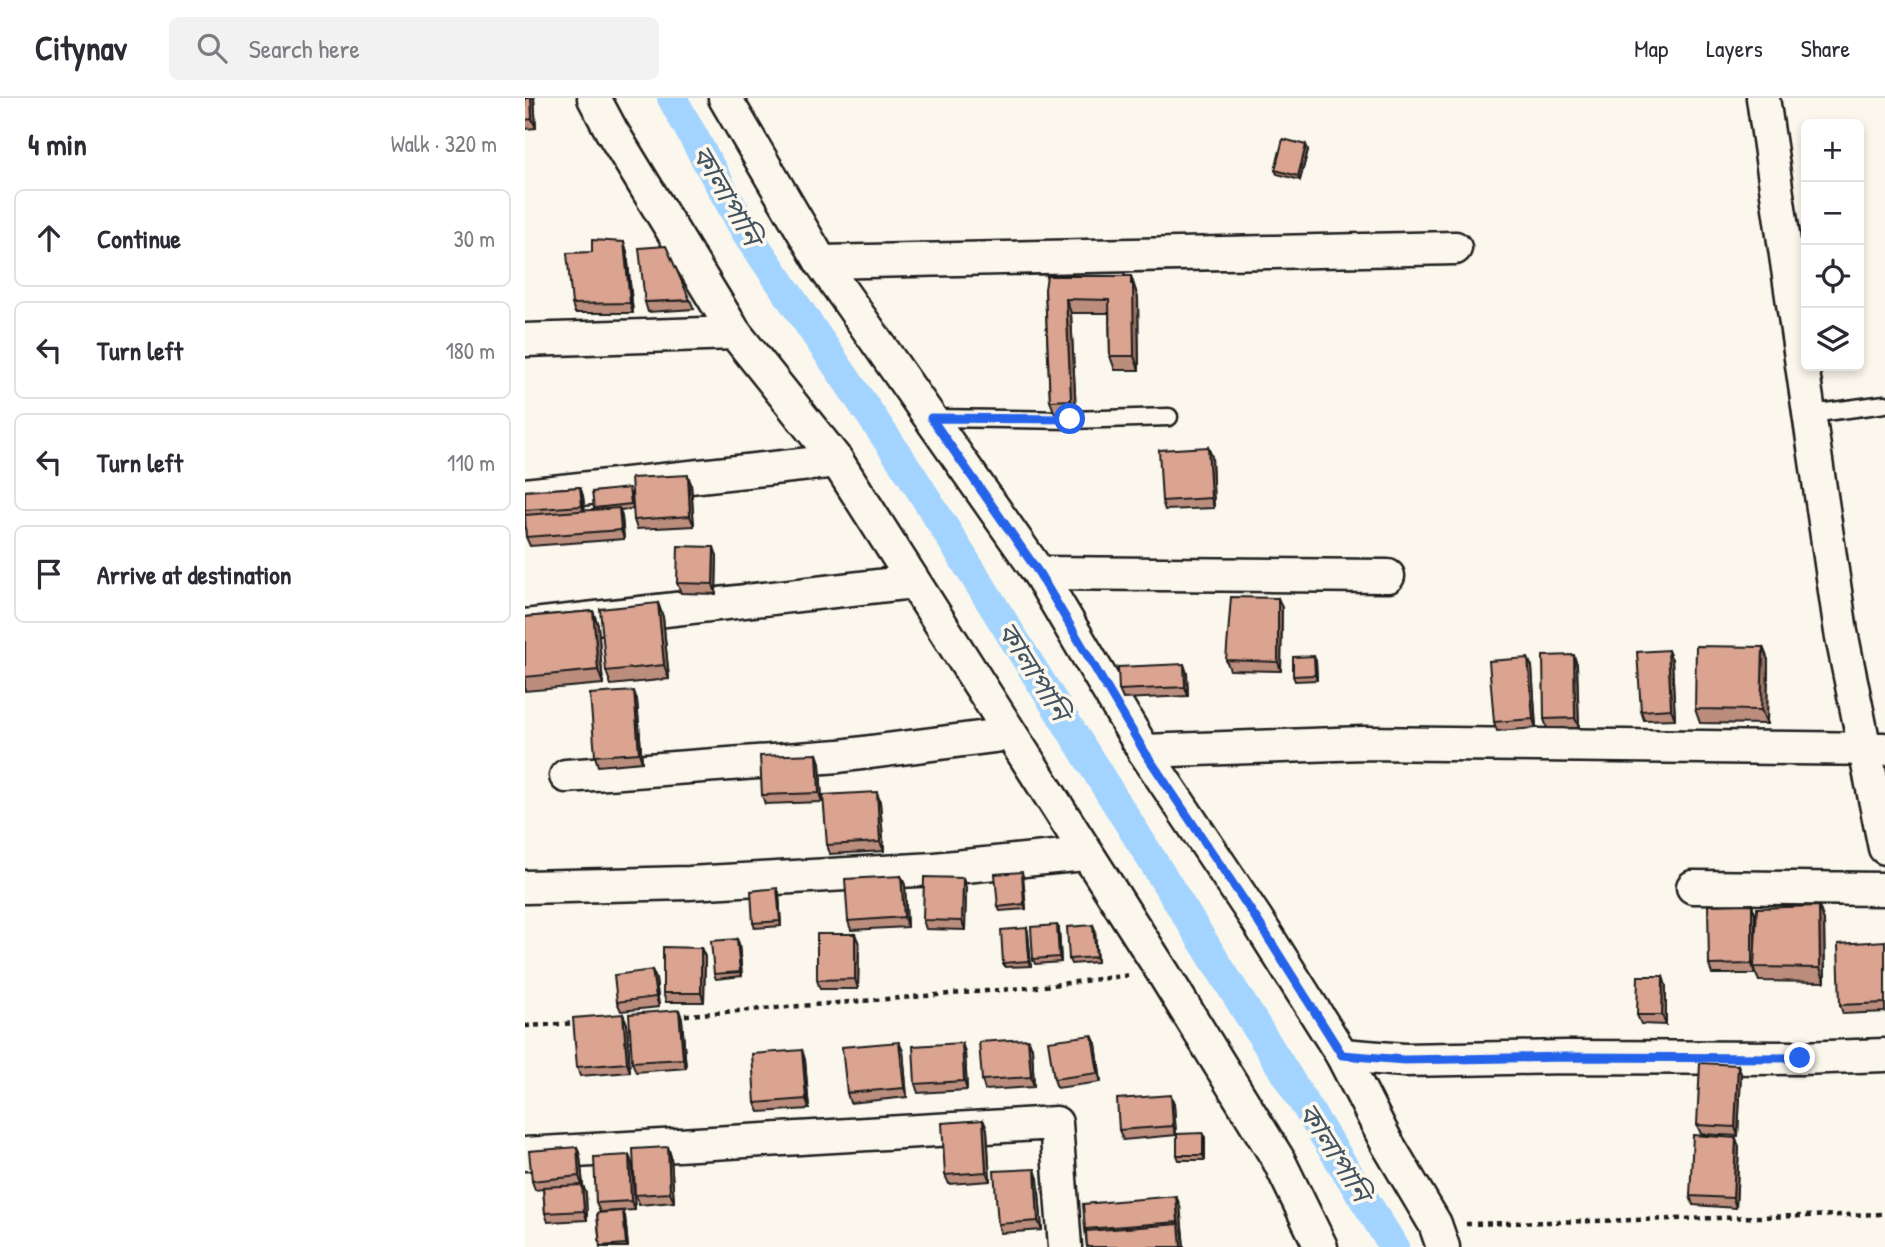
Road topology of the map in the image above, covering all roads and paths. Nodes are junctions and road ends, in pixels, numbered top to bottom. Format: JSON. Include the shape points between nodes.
{"nodes":[{"id":1,"x":594,"y":98,"type":"edge"},
{"id":2,"x":725,"y":98,"type":"edge"},
{"id":3,"x":1763,"y":98,"type":"edge"},
{"id":4,"x":1455,"y":248,"type":"dead end"},
{"id":5,"x":821,"y":262,"type":"junction"},
{"id":6,"x":735,"y":333,"type":"junction"},
{"id":7,"x":525,"y":340,"type":"edge"},
{"id":8,"x":1885,"y":404,"type":"edge"},
{"id":9,"x":1811,"y":414,"type":"junction"},
{"id":10,"x":1169,"y":417,"type":"dead end"},
{"id":11,"x":931,"y":418,"type":"junction"},
{"id":12,"x":837,"y":461,"type":"junction"},
{"id":13,"x":525,"y":495,"type":"edge"},
{"id":14,"x":1039,"y":573,"type":"junction"},
{"id":15,"x":1388,"y":576,"type":"dead end"},
{"id":16,"x":913,"y":582,"type":"junction"},
{"id":17,"x":525,"y":626,"type":"edge"},
{"id":18,"x":1010,"y":734,"type":"junction"},
{"id":19,"x":1875,"y":750,"type":"edge"},
{"id":20,"x":1144,"y":751,"type":"junction"},
{"id":21,"x":566,"y":776,"type":"dead end"},
{"id":22,"x":1885,"y":848,"type":"edge"},
{"id":23,"x":1085,"y":853,"type":"junction"},
{"id":24,"x":525,"y":887,"type":"edge"},
{"id":25,"x":1693,"y":887,"type":"dead end"},
{"id":26,"x":1885,"y":889,"type":"edge"},
{"id":27,"x":1162,"y":971,"type":"junction"},
{"id":28,"x":670,"y":1016,"type":"edge"},
{"id":29,"x":588,"y":1023,"type":"edge"},
{"id":30,"x":525,"y":1026,"type":"edge"},
{"id":31,"x":1342,"y":1055,"type":"junction"},
{"id":32,"x":1885,"y":1055,"type":"edge"},
{"id":33,"x":525,"y":1154,"type":"edge"},
{"id":34,"x":1885,"y":1214,"type":"edge"},
{"id":35,"x":1439,"y":1236,"type":"edge"},
{"id":36,"x":1066,"y":1247,"type":"edge"},
{"id":37,"x":1321,"y":1247,"type":"edge"}],
"edges":[{"from":1,"to":6,"type":"street"},
{"from":2,"to":5,"type":"street"},
{"from":3,"to":9,"type":"street"},
{"from":4,"to":5,"type":"street"},
{"from":5,"to":11,"type":"street"},
{"from":6,"to":7,"type":"street"},
{"from":6,"to":12,"type":"street"},
{"from":8,"to":9,"type":"lane"},
{"from":9,"to":19,"type":"street","via":[[1841,632]]},
{"from":10,"to":11,"type":"lane"},
{"from":11,"to":14,"type":"street"},
{"from":12,"to":13,"type":"street"},
{"from":12,"to":16,"type":"street"},
{"from":14,"to":15,"type":"street"},
{"from":14,"to":20,"type":"street"},
{"from":16,"to":17,"type":"street"},
{"from":16,"to":18,"type":"street"},
{"from":18,"to":21,"type":"street","via":[[839,756]]},
{"from":18,"to":23,"type":"street"},
{"from":19,"to":20,"type":"street","via":[[1363,743]]},
{"from":19,"to":22,"type":"street"},
{"from":20,"to":31,"type":"street"},
{"from":23,"to":24,"type":"street","via":[[935,869]]},
{"from":23,"to":27,"type":"street"},
{"from":25,"to":26,"type":"street"},
{"from":27,"to":28,"type":"path","via":[[1037,987]]},
{"from":27,"to":37,"type":"street","via":[[1278,1159]]},
{"from":29,"to":30,"type":"path"},
{"from":31,"to":32,"type":"street","via":[[1404,1060]]},
{"from":31,"to":35,"type":"street"},
{"from":33,"to":36,"type":"street","via":[[1056,1123]]},
{"from":34,"to":35,"type":"path"}]}
